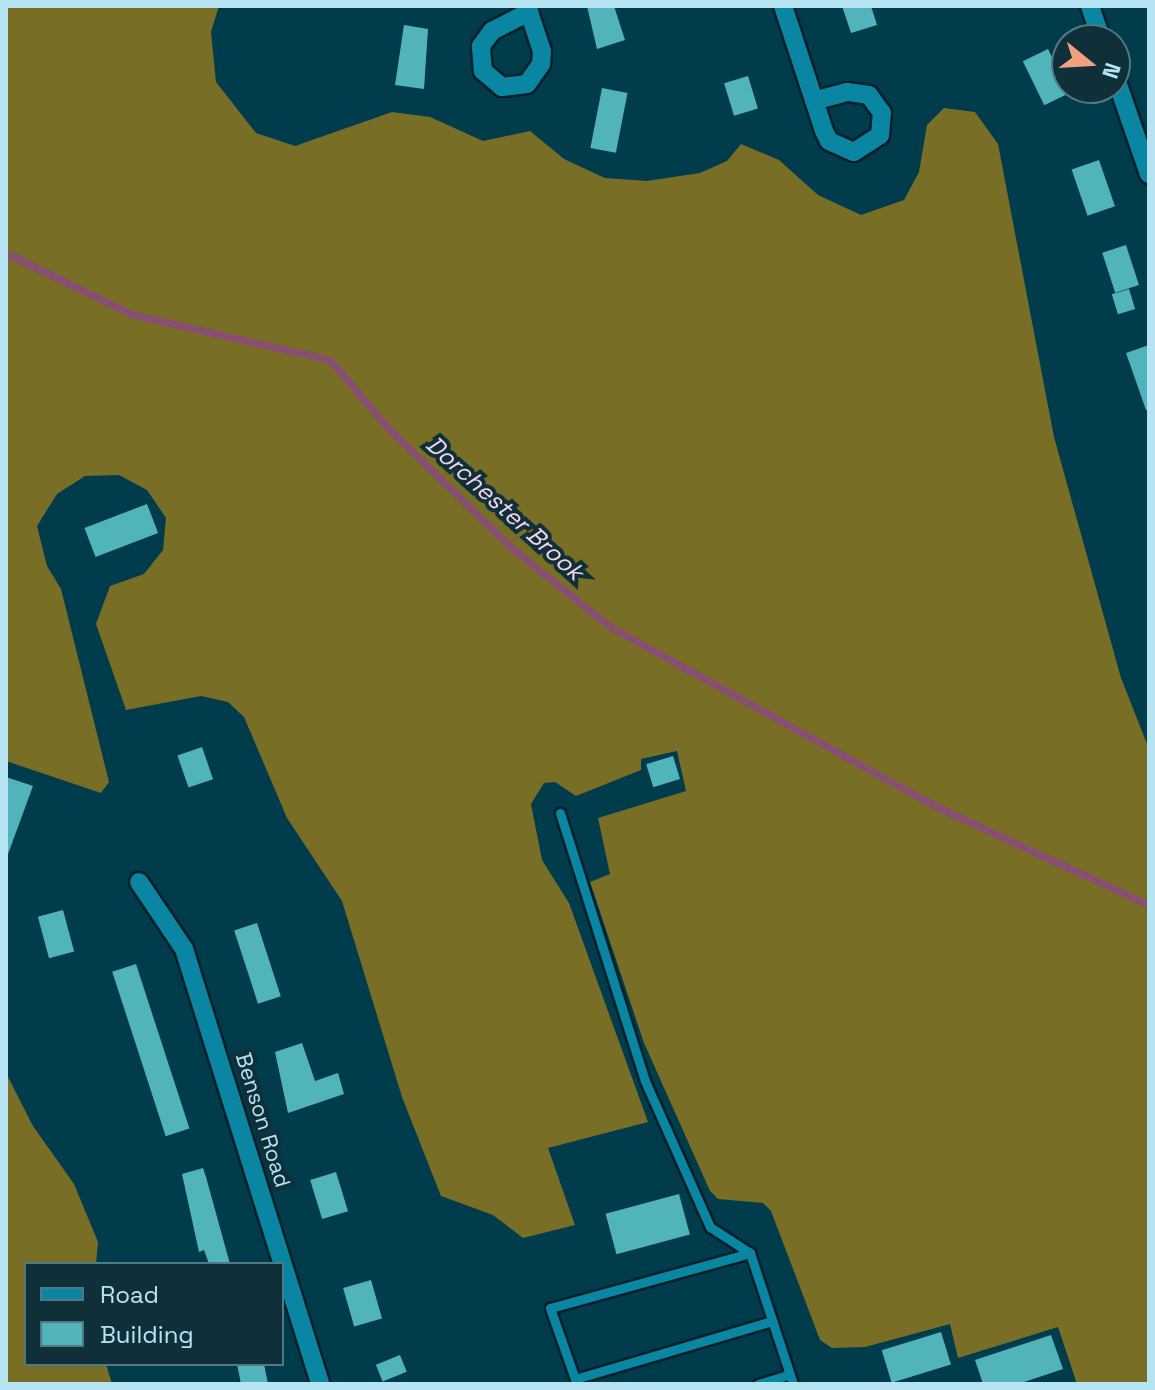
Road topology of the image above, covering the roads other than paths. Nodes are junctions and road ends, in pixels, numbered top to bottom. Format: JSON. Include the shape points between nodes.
{"nodes":[{"id":1,"x":783,"y":6,"type":"edge"},
{"id":2,"x":814,"y":101,"type":"dead end"},
{"id":3,"x":1125,"y":104,"type":"edge"},
{"id":4,"x":1149,"y":174,"type":"edge"},
{"id":5,"x":560,"y":813,"type":"dead end"},
{"id":6,"x":139,"y":882,"type":"dead end"},
{"id":7,"x":750,"y":1253,"type":"junction"},
{"id":8,"x":282,"y":1262,"type":"edge"},
{"id":9,"x":284,"y":1269,"type":"edge"},
{"id":10,"x":772,"y":1321,"type":"junction"},
{"id":11,"x":791,"y":1380,"type":"edge"},
{"id":12,"x":576,"y":1382,"type":"edge"},
{"id":13,"x":320,"y":1384,"type":"edge"},
{"id":14,"x":758,"y":1384,"type":"edge"}],
"edges":[{"from":1,"to":2,"type":"street"},
{"from":3,"to":4,"type":"street"},
{"from":5,"to":7,"type":"lane","via":[[645,1081],[710,1227]]},
{"from":6,"to":8,"type":"street","name":"Benson Road","via":[[184,949]]},
{"from":7,"to":10,"type":"lane"},
{"from":7,"to":12,"type":"lane","via":[[550,1308]]},
{"from":9,"to":13,"type":"street","name":"Benson Road"},
{"from":10,"to":11,"type":"lane"},
{"from":10,"to":12,"type":"lane"},
{"from":11,"to":14,"type":"lane"}]}
